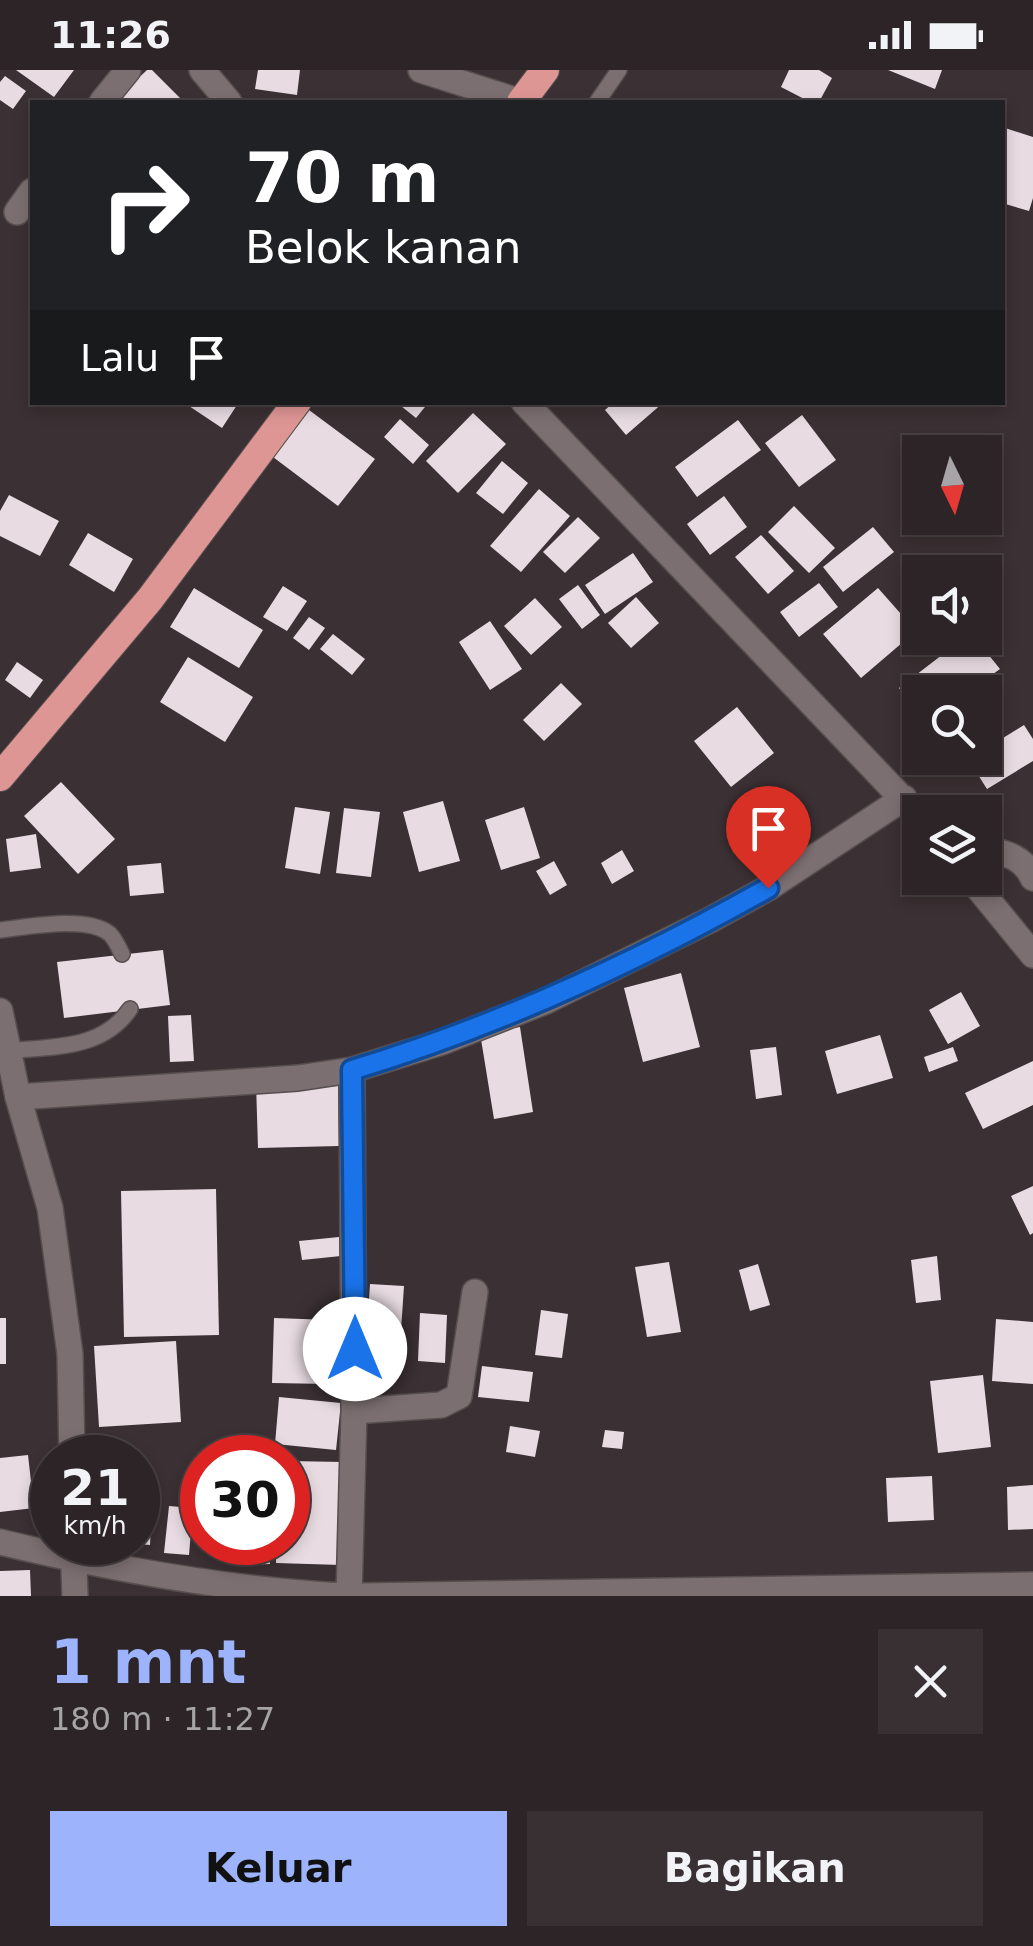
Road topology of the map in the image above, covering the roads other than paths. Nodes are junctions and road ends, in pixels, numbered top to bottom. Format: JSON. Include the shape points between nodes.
{"nodes":[{"id":1,"x":128,"y":70,"type":"edge"},
{"id":2,"x":202,"y":70,"type":"edge"},
{"id":3,"x":421,"y":70,"type":"edge"},
{"id":4,"x":545,"y":70,"type":"edge"},
{"id":5,"x":619,"y":70,"type":"edge"},
{"id":6,"x":104,"y":100,"type":"edge"},
{"id":7,"x":227,"y":100,"type":"edge"},
{"id":8,"x":515,"y":100,"type":"edge"},
{"id":9,"x":522,"y":100,"type":"edge"},
{"id":10,"x":597,"y":100,"type":"edge"},
{"id":11,"x":295,"y":405,"type":"edge"},
{"id":12,"x":527,"y":405,"type":"edge"},
{"id":13,"x":0,"y":777,"type":"edge"},
{"id":14,"x":902,"y":797,"type":"edge"},
{"id":15,"x":902,"y":813,"type":"edge"},
{"id":16,"x":1002,"y":852,"type":"edge"},
{"id":17,"x":1033,"y":878,"type":"edge"},
{"id":18,"x":984,"y":895,"type":"edge"},
{"id":19,"x":0,"y":930,"type":"edge"},
{"id":20,"x":1033,"y":952,"type":"edge"},
{"id":21,"x":122,"y":954,"type":"dead end"},
{"id":22,"x":130,"y":1009,"type":"dead end"},
{"id":23,"x":0,"y":1011,"type":"edge"},
{"id":24,"x":8,"y":1052,"type":"junction"},
{"id":25,"x":352,"y":1070,"type":"junction"},
{"id":26,"x":18,"y":1097,"type":"junction"},
{"id":27,"x":475,"y":1292,"type":"dead end"},
{"id":28,"x":354,"y":1411,"type":"junction"},
{"id":29,"x":72,"y":1435,"type":"edge"},
{"id":30,"x":0,"y":1542,"type":"edge"},
{"id":31,"x":30,"y":1546,"type":"edge"},
{"id":32,"x":74,"y":1565,"type":"edge"},
{"id":33,"x":144,"y":1565,"type":"edge"},
{"id":34,"x":1033,"y":1586,"type":"edge"},
{"id":35,"x":564,"y":1594,"type":"edge"},
{"id":36,"x":75,"y":1596,"type":"edge"},
{"id":37,"x":347,"y":1596,"type":"edge"},
{"id":38,"x":362,"y":1596,"type":"edge"}],
"edges":[{"from":1,"to":6,"type":"street"},
{"from":2,"to":7,"type":"street"},
{"from":3,"to":8,"type":"street"},
{"from":4,"to":9,"type":"highway"},
{"from":5,"to":10,"type":"lane"},
{"from":11,"to":13,"type":"highway","via":[[150,599]]},
{"from":12,"to":14,"type":"street"},
{"from":15,"to":25,"type":"street","via":[[710,920],[546,1000]]},
{"from":16,"to":17,"type":"street","via":[[1028,866]]},
{"from":18,"to":20,"type":"street"},
{"from":19,"to":21,"type":"lane","via":[[94,926],[111,935]]},
{"from":22,"to":24,"type":"lane","via":[[99,1038]]},
{"from":23,"to":24,"type":"street"},
{"from":24,"to":26,"type":"street"},
{"from":25,"to":26,"type":"street"},
{"from":25,"to":28,"type":"street"},
{"from":26,"to":29,"type":"street","via":[[50,1208],[70,1354]]},
{"from":27,"to":28,"type":"street","via":[[460,1396],[441,1404]]},
{"from":28,"to":37,"type":"street"},
{"from":30,"to":31,"type":"street"},
{"from":32,"to":36,"type":"street"},
{"from":33,"to":37,"type":"street","via":[[286,1593]]},
{"from":34,"to":35,"type":"street"},
{"from":35,"to":38,"type":"street"}]}
